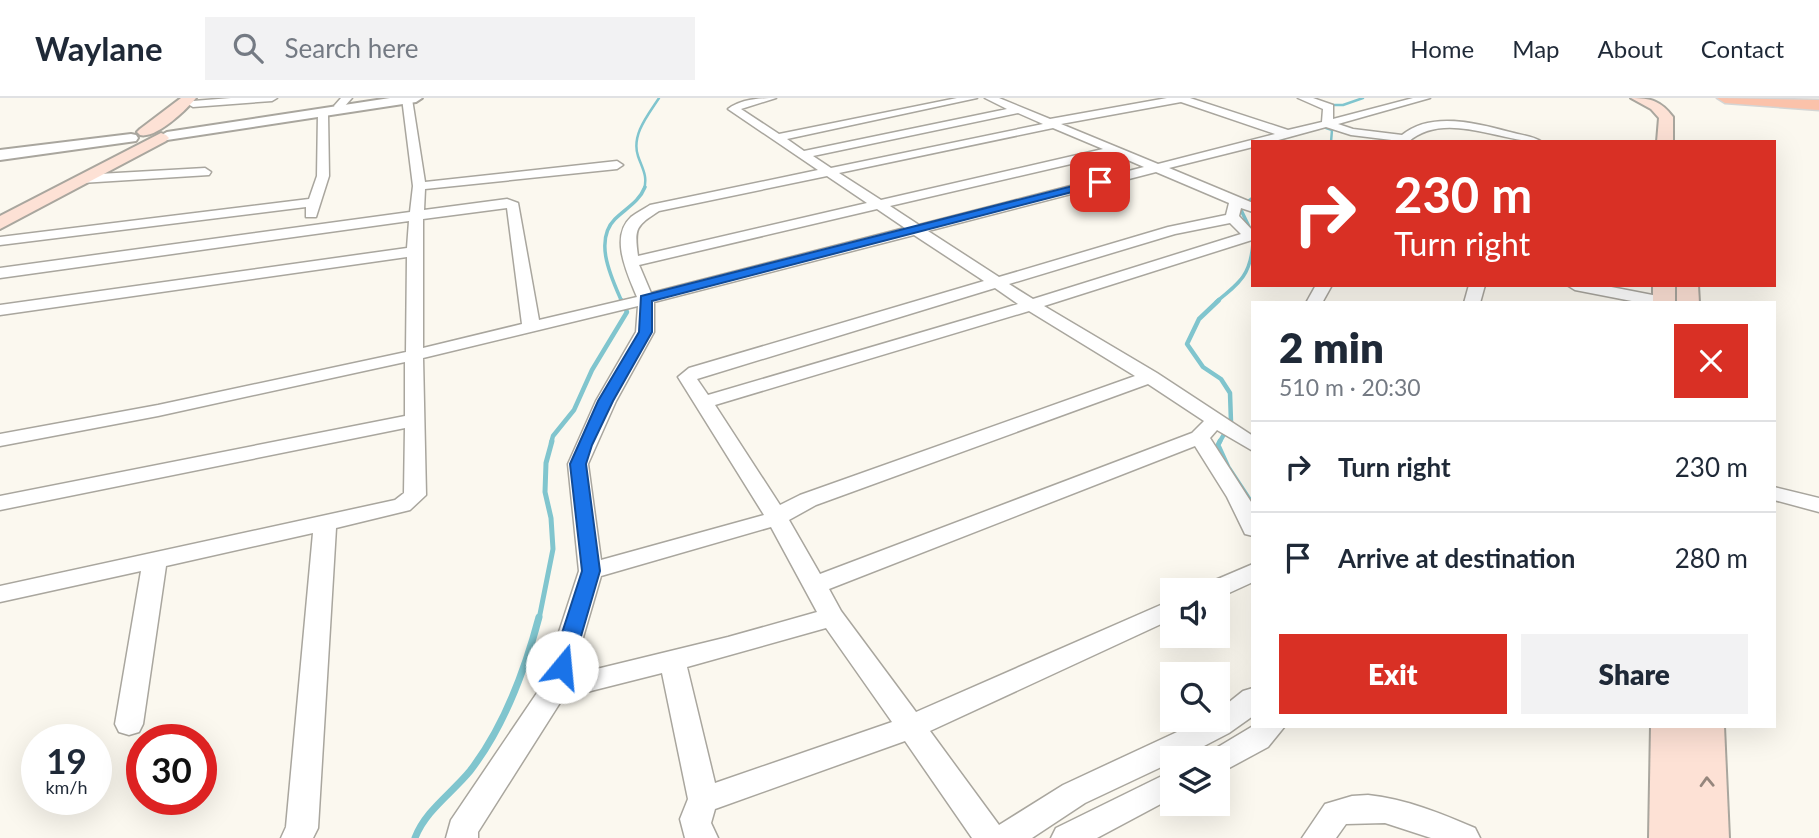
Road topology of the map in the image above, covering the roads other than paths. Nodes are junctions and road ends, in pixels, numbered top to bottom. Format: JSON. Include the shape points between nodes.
{"nodes":[{"id":1,"x":272,"y":98,"type":"edge"},
{"id":2,"x":391,"y":98,"type":"edge"},
{"id":3,"x":771,"y":98,"type":"edge"},
{"id":4,"x":972,"y":98,"type":"edge"},
{"id":5,"x":990,"y":98,"type":"edge"},
{"id":6,"x":1182,"y":98,"type":"edge"},
{"id":7,"x":1303,"y":98,"type":"edge"},
{"id":8,"x":1425,"y":98,"type":"edge"},
{"id":9,"x":1638,"y":98,"type":"edge"},
{"id":10,"x":1656,"y":98,"type":"edge"},
{"id":11,"x":1725,"y":98,"type":"edge"},
{"id":12,"x":1774,"y":98,"type":"edge"},
{"id":13,"x":411,"y":99,"type":"edge"},
{"id":14,"x":193,"y":100,"type":"edge"},
{"id":15,"x":343,"y":102,"type":"edge"},
{"id":16,"x":1819,"y":103,"type":"edge"},
{"id":17,"x":1019,"y":110,"type":"junction"},
{"id":18,"x":323,"y":113,"type":"junction"},
{"id":19,"x":1051,"y":124,"type":"junction"},
{"id":20,"x":1327,"y":124,"type":"junction"},
{"id":21,"x":1287,"y":134,"type":"junction"},
{"id":22,"x":152,"y":135,"type":"junction"},
{"id":23,"x":775,"y":138,"type":"junction"},
{"id":24,"x":1263,"y":140,"type":"edge"},
{"id":25,"x":1401,"y":140,"type":"edge"},
{"id":26,"x":1525,"y":140,"type":"edge"},
{"id":27,"x":1665,"y":140,"type":"edge"},
{"id":28,"x":1680,"y":140,"type":"edge"},
{"id":29,"x":1251,"y":143,"type":"edge"},
{"id":30,"x":1112,"y":151,"type":"junction"},
{"id":31,"x":0,"y":155,"type":"edge"},
{"id":32,"x":801,"y":155,"type":"junction"},
{"id":33,"x":617,"y":165,"type":"dead end"},
{"id":34,"x":1152,"y":168,"type":"junction"},
{"id":35,"x":205,"y":172,"type":"dead end"},
{"id":36,"x":827,"y":173,"type":"junction"},
{"id":37,"x":81,"y":178,"type":"junction"},
{"id":38,"x":419,"y":186,"type":"junction"},
{"id":39,"x":316,"y":202,"type":"junction"},
{"id":40,"x":878,"y":205,"type":"junction"},
{"id":41,"x":1251,"y":208,"type":"edge"},
{"id":42,"x":1234,"y":209,"type":"junction"},
{"id":43,"x":0,"y":216,"type":"edge"},
{"id":44,"x":417,"y":217,"type":"junction"},
{"id":45,"x":0,"y":223,"type":"edge"},
{"id":46,"x":916,"y":229,"type":"junction"},
{"id":47,"x":303,"y":233,"type":"junction"},
{"id":48,"x":0,"y":241,"type":"edge"},
{"id":49,"x":414,"y":251,"type":"junction"},
{"id":50,"x":631,"y":262,"type":"junction"},
{"id":51,"x":0,"y":273,"type":"edge"},
{"id":52,"x":999,"y":283,"type":"junction"},
{"id":53,"x":1585,"y":287,"type":"edge"},
{"id":54,"x":643,"y":299,"type":"junction"},
{"id":55,"x":1660,"y":301,"type":"edge"},
{"id":56,"x":1031,"y":304,"type":"junction"},
{"id":57,"x":0,"y":310,"type":"edge"},
{"id":58,"x":531,"y":326,"type":"junction"},
{"id":59,"x":416,"y":356,"type":"junction"},
{"id":60,"x":1150,"y":377,"type":"junction"},
{"id":61,"x":705,"y":402,"type":"junction"},
{"id":62,"x":415,"y":420,"type":"junction"},
{"id":63,"x":1218,"y":422,"type":"junction"},
{"id":64,"x":1199,"y":437,"type":"junction"},
{"id":65,"x":0,"y":440,"type":"edge"},
{"id":66,"x":1251,"y":448,"type":"edge"},
{"id":67,"x":1776,"y":494,"type":"edge"},
{"id":68,"x":0,"y":503,"type":"edge"},
{"id":69,"x":1819,"y":505,"type":"edge"},
{"id":70,"x":777,"y":518,"type":"junction"},
{"id":71,"x":326,"y":523,"type":"junction"},
{"id":72,"x":1251,"y":525,"type":"edge"},
{"id":73,"x":155,"y":560,"type":"junction"},
{"id":74,"x":591,"y":571,"type":"junction"},
{"id":75,"x":1251,"y":573,"type":"edge"},
{"id":76,"x":1230,"y":583,"type":"edge"},
{"id":77,"x":813,"y":586,"type":"junction"},
{"id":78,"x":0,"y":594,"type":"edge"},
{"id":79,"x":1160,"y":614,"type":"edge"},
{"id":80,"x":832,"y":617,"type":"junction"},
{"id":81,"x":672,"y":660,"type":"junction"},
{"id":82,"x":554,"y":690,"type":"junction"},
{"id":83,"x":1251,"y":702,"type":"edge"},
{"id":84,"x":129,"y":724,"type":"dead end"},
{"id":85,"x":911,"y":727,"type":"junction"},
{"id":86,"x":1269,"y":728,"type":"edge"},
{"id":87,"x":1670,"y":728,"type":"edge"},
{"id":88,"x":1705,"y":728,"type":"edge"},
{"id":89,"x":1230,"y":755,"type":"edge"},
{"id":90,"x":1160,"y":790,"type":"edge"},
{"id":91,"x":704,"y":800,"type":"junction"},
{"id":92,"x":297,"y":838,"type":"edge"},
{"id":93,"x":462,"y":838,"type":"edge"},
{"id":94,"x":702,"y":838,"type":"edge"},
{"id":95,"x":990,"y":838,"type":"edge"},
{"id":96,"x":1006,"y":838,"type":"edge"},
{"id":97,"x":1067,"y":838,"type":"edge"},
{"id":98,"x":1318,"y":838,"type":"edge"},
{"id":99,"x":1464,"y":838,"type":"edge"},
{"id":100,"x":1670,"y":838,"type":"edge"},
{"id":101,"x":1708,"y":838,"type":"edge"}],
"edges":[{"from":1,"to":14,"type":"street"},
{"from":2,"to":15,"type":"street"},
{"from":3,"to":23,"type":"street","via":[[733,109]]},
{"from":4,"to":23,"type":"street"},
{"from":5,"to":17,"type":"street"},
{"from":6,"to":19,"type":"street"},
{"from":6,"to":21,"type":"street"},
{"from":7,"to":20,"type":"street","via":[[1329,107]]},
{"from":8,"to":20,"type":"street"},
{"from":9,"to":27,"type":"main road","via":[[1666,117]]},
{"from":10,"to":28,"type":"main road","via":[[1670,106],[1678,120]]},
{"from":11,"to":16,"type":"main road"},
{"from":12,"to":16,"type":"main road"},
{"from":13,"to":18,"type":"street"},
{"from":13,"to":38,"type":"street"},
{"from":14,"to":22,"type":"main road"},
{"from":15,"to":22,"type":"street"},
{"from":17,"to":19,"type":"street"},
{"from":17,"to":32,"type":"street"},
{"from":18,"to":22,"type":"street"},
{"from":18,"to":39,"type":"street","via":[[323,176]]},
{"from":19,"to":30,"type":"street"},
{"from":19,"to":36,"type":"street"},
{"from":20,"to":21,"type":"street"},
{"from":20,"to":25,"type":"street"},
{"from":21,"to":24,"type":"street"},
{"from":22,"to":31,"type":"street"},
{"from":22,"to":37,"type":"main road"},
{"from":22,"to":43,"type":"main road"},
{"from":23,"to":32,"type":"street"},
{"from":25,"to":26,"type":"street","via":[[1418,127],[1441,124]]},
{"from":29,"to":34,"type":"street"},
{"from":30,"to":34,"type":"street"},
{"from":30,"to":40,"type":"street"},
{"from":32,"to":36,"type":"street"},
{"from":33,"to":38,"type":"street"},
{"from":34,"to":42,"type":"street"},
{"from":34,"to":46,"type":"street"},
{"from":35,"to":37,"type":"street"},
{"from":36,"to":40,"type":"street"},
{"from":36,"to":50,"type":"street","via":[[655,208],[635,221],[628,234]]},
{"from":37,"to":45,"type":"main road"},
{"from":38,"to":44,"type":"street"},
{"from":39,"to":47,"type":"street"},
{"from":39,"to":48,"type":"street"},
{"from":40,"to":46,"type":"street"},
{"from":40,"to":50,"type":"street"},
{"from":41,"to":42,"type":"street"},
{"from":42,"to":52,"type":"street","via":[[1214,223],[1172,230]]},
{"from":42,"to":56,"type":"street","via":[[1247,237]]},
{"from":44,"to":47,"type":"street"},
{"from":44,"to":49,"type":"street"},
{"from":44,"to":58,"type":"street","via":[[498,203],[513,206]]},
{"from":46,"to":52,"type":"street"},
{"from":46,"to":54,"type":"street"},
{"from":47,"to":51,"type":"street"},
{"from":49,"to":57,"type":"street"},
{"from":49,"to":59,"type":"street"},
{"from":50,"to":54,"type":"street"},
{"from":52,"to":56,"type":"street"},
{"from":52,"to":61,"type":"street","via":[[695,372],[687,377]]},
{"from":53,"to":55,"type":"street"},
{"from":54,"to":58,"type":"street"},
{"from":54,"to":74,"type":"street","via":[[645,332],[606,401],[578,464]]},
{"from":56,"to":60,"type":"street"},
{"from":56,"to":61,"type":"street"},
{"from":58,"to":59,"type":"street"},
{"from":59,"to":62,"type":"street"},
{"from":59,"to":65,"type":"street","via":[[223,399]]},
{"from":60,"to":63,"type":"street"},
{"from":60,"to":70,"type":"street","via":[[807,500]]},
{"from":61,"to":70,"type":"street"},
{"from":62,"to":68,"type":"street"},
{"from":62,"to":71,"type":"street","via":[[415,495],[402,505]]},
{"from":63,"to":64,"type":"street"},
{"from":63,"to":66,"type":"street"},
{"from":64,"to":72,"type":"street"},
{"from":64,"to":77,"type":"street"},
{"from":67,"to":69,"type":"street"},
{"from":70,"to":74,"type":"street"},
{"from":70,"to":77,"type":"street"},
{"from":71,"to":73,"type":"street"},
{"from":71,"to":92,"type":"street","via":[[302,828]]},
{"from":73,"to":78,"type":"street"},
{"from":73,"to":84,"type":"street"},
{"from":74,"to":82,"type":"street"},
{"from":75,"to":76,"type":"street"},
{"from":77,"to":80,"type":"street"},
{"from":79,"to":85,"type":"street"},
{"from":80,"to":81,"type":"street"},
{"from":80,"to":85,"type":"street"},
{"from":81,"to":82,"type":"street"},
{"from":81,"to":91,"type":"street"},
{"from":82,"to":93,"type":"street","via":[[462,830]]},
{"from":83,"to":96,"type":"street","via":[[1206,731],[1073,794]]},
{"from":85,"to":91,"type":"street"},
{"from":85,"to":95,"type":"street"},
{"from":86,"to":89,"type":"street"},
{"from":87,"to":100,"type":"main road"},
{"from":101,"to":88,"type":"main road","one_way":true},
{"from":90,"to":97,"type":"street"},
{"from":91,"to":94,"type":"street","via":[[693,818]]},
{"from":98,"to":99,"type":"street","via":[[1336,813],[1363,806],[1418,818]]}]}
